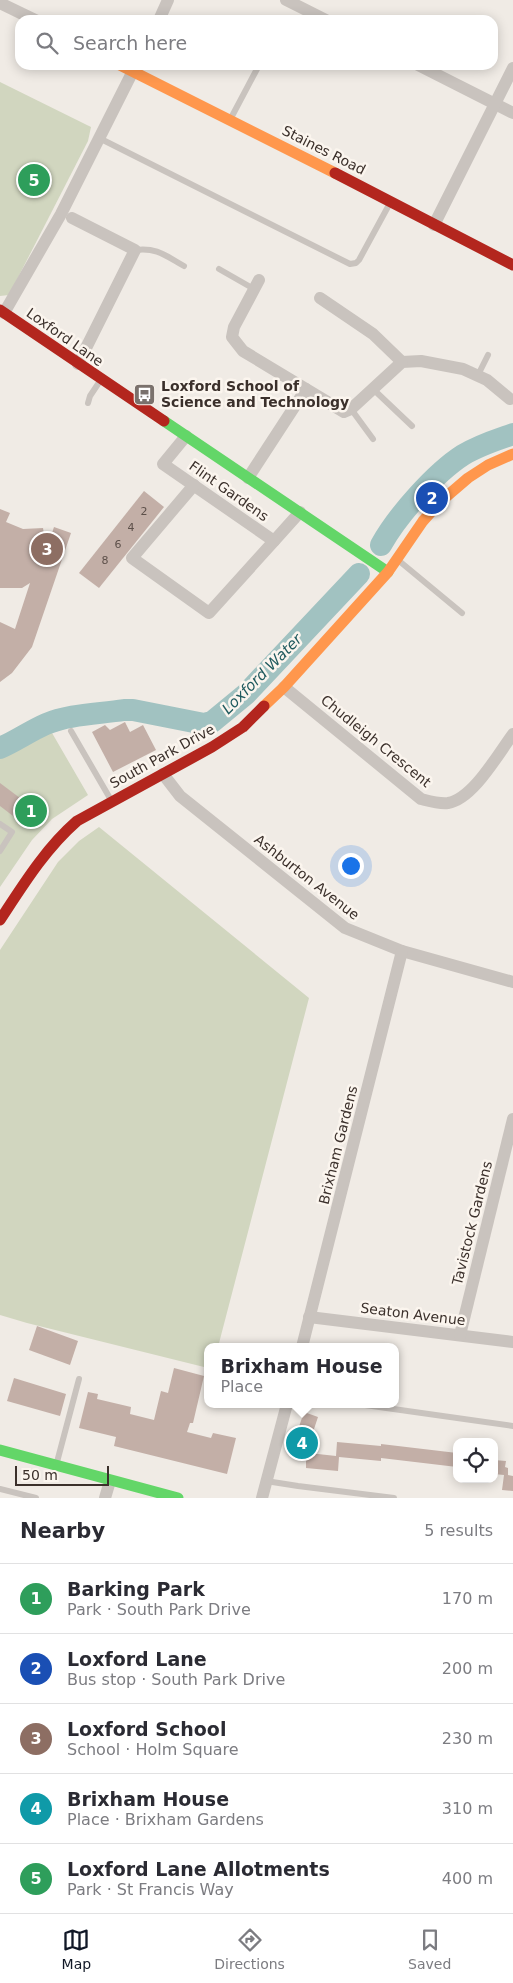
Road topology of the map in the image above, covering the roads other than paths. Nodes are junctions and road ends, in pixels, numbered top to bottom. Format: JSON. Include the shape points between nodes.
{"nodes":[{"id":1,"x":168,"y":0,"type":"edge"},
{"id":2,"x":286,"y":0,"type":"edge"},
{"id":3,"x":0,"y":3,"type":"edge"},
{"id":4,"x":25,"y":15,"type":"edge"},
{"id":5,"x":160,"y":15,"type":"edge"},
{"id":6,"x":316,"y":15,"type":"edge"},
{"id":7,"x":513,"y":68,"type":"edge"},
{"id":8,"x":134,"y":70,"type":"edge"},
{"id":9,"x":139,"y":70,"type":"edge"},
{"id":10,"x":256,"y":70,"type":"edge"},
{"id":11,"x":428,"y":70,"type":"edge"},
{"id":12,"x":495,"y":104,"type":"junction"},
{"id":13,"x":513,"y":112,"type":"edge"},
{"id":14,"x":230,"y":119,"type":"junction"},
{"id":15,"x":99,"y":138,"type":"junction"},
{"id":16,"x":391,"y":201,"type":"junction"},
{"id":17,"x":72,"y":218,"type":"dead end"},
{"id":18,"x":434,"y":225,"type":"junction"},
{"id":19,"x":134,"y":250,"type":"junction"},
{"id":20,"x":513,"y":265,"type":"edge"},
{"id":21,"x":184,"y":266,"type":"dead end"},
{"id":22,"x":219,"y":269,"type":"dead end"},
{"id":23,"x":257,"y":284,"type":"joint"},
{"id":24,"x":320,"y":298,"type":"dead end"},
{"id":25,"x":2,"y":312,"type":"edge"},
{"id":26,"x":488,"y":355,"type":"dead end"},
{"id":27,"x":402,"y":362,"type":"junction"},
{"id":28,"x":78,"y":364,"type":"junction"},
{"id":29,"x":478,"y":375,"type":"junction"},
{"id":30,"x":101,"y":380,"type":"junction"},
{"id":31,"x":373,"y":389,"type":"junction"},
{"id":32,"x":306,"y":390,"type":"junction"},
{"id":33,"x":510,"y":399,"type":"dead end"},
{"id":34,"x":88,"y":404,"type":"dead end"},
{"id":35,"x":351,"y":410,"type":"junction"},
{"id":36,"x":412,"y":426,"type":"dead end"},
{"id":37,"x":186,"y":436,"type":"junction"},
{"id":38,"x":373,"y":439,"type":"dead end"},
{"id":39,"x":513,"y":454,"type":"edge"},
{"id":40,"x":248,"y":478,"type":"junction"},
{"id":41,"x":194,"y":486,"type":"junction"},
{"id":42,"x":300,"y":512,"type":"junction"},
{"id":43,"x":274,"y":541,"type":"junction"},
{"id":44,"x":397,"y":559,"type":"junction"},
{"id":45,"x":388,"y":572,"type":"junction"},
{"id":46,"x":462,"y":613,"type":"dead end"},
{"id":47,"x":284,"y":687,"type":"junction"},
{"id":48,"x":71,"y":731,"type":"dead end"},
{"id":49,"x":513,"y":734,"type":"edge"},
{"id":50,"x":164,"y":774,"type":"junction"},
{"id":51,"x":112,"y":801,"type":"junction"},
{"id":52,"x":0,"y":824,"type":"edge"},
{"id":53,"x":0,"y":852,"type":"edge"},
{"id":54,"x":0,"y":920,"type":"edge"},
{"id":55,"x":402,"y":951,"type":"junction"},
{"id":56,"x":513,"y":982,"type":"edge"},
{"id":57,"x":513,"y":1119,"type":"edge"},
{"id":58,"x":309,"y":1317,"type":"junction"},
{"id":59,"x":460,"y":1335,"type":"junction"},
{"id":60,"x":513,"y":1342,"type":"edge"},
{"id":61,"x":303,"y":1343,"type":"edge"},
{"id":62,"x":79,"y":1379,"type":"dead end"},
{"id":63,"x":286,"y":1408,"type":"edge"},
{"id":64,"x":386,"y":1408,"type":"edge"},
{"id":65,"x":513,"y":1426,"type":"edge"},
{"id":66,"x":0,"y":1450,"type":"edge"},
{"id":67,"x":56,"y":1466,"type":"junction"},
{"id":68,"x":110,"y":1481,"type":"junction"},
{"id":69,"x":266,"y":1481,"type":"junction"},
{"id":70,"x":0,"y":1489,"type":"edge"},
{"id":71,"x":36,"y":1498,"type":"edge"},
{"id":72,"x":105,"y":1498,"type":"edge"},
{"id":73,"x":178,"y":1498,"type":"edge"},
{"id":74,"x":262,"y":1498,"type":"edge"},
{"id":75,"x":394,"y":1498,"type":"edge"}],
"edges":[{"from":1,"to":5,"type":"street"},
{"from":2,"to":6,"type":"street"},
{"from":3,"to":4,"type":"street"},
{"from":7,"to":12,"type":"street"},
{"from":8,"to":15,"type":"street"},
{"from":9,"to":14,"type":"street","name":"Staines Road"},
{"from":10,"to":14,"type":"lane"},
{"from":11,"to":12,"type":"street"},
{"from":12,"to":13,"type":"street"},
{"from":12,"to":18,"type":"street"},
{"from":14,"to":16,"type":"street","name":"Staines Road"},
{"from":15,"to":16,"type":"lane","via":[[350,264],[358,260]]},
{"from":15,"to":25,"type":"street","via":[[60,214]]},
{"from":16,"to":18,"type":"street","name":"Staines Road"},
{"from":17,"to":19,"type":"street"},
{"from":18,"to":20,"type":"street","name":"Staines Road"},
{"from":19,"to":21,"type":"lane","via":[[148,248]]},
{"from":19,"to":28,"type":"street"},
{"from":22,"to":23,"type":"lane"},
{"from":23,"to":32,"type":"street","via":[[232,337],[243,351]]},
{"from":24,"to":27,"type":"street","via":[[373,334]]},
{"from":25,"to":28,"type":"street","name":"Loxford Lane"},
{"from":26,"to":29,"type":"lane"},
{"from":27,"to":29,"type":"street","via":[[421,360]]},
{"from":27,"to":31,"type":"street"},
{"from":28,"to":30,"type":"street","name":"Loxford Lane"},
{"from":29,"to":33,"type":"street"},
{"from":30,"to":34,"type":"lane"},
{"from":30,"to":37,"type":"street","name":"Loxford Lane"},
{"from":31,"to":35,"type":"street"},
{"from":31,"to":36,"type":"lane"},
{"from":32,"to":35,"type":"street","via":[[344,412]]},
{"from":32,"to":40,"type":"street"},
{"from":35,"to":38,"type":"lane"},
{"from":37,"to":40,"type":"street","name":"Loxford Lane"},
{"from":37,"to":41,"type":"street","name":"Flint Gardens","via":[[164,464]]},
{"from":39,"to":44,"type":"street","name":"South Park Drive","via":[[481,469],[440,502],[423,520]]},
{"from":40,"to":42,"type":"street","name":"Loxford Lane"},
{"from":41,"to":43,"type":"street","name":"Flint Gardens"},
{"from":41,"to":43,"type":"street","via":[[132,558],[209,613]]},
{"from":42,"to":43,"type":"street","name":"Flint Gardens"},
{"from":42,"to":45,"type":"street","name":"Loxford Lane"},
{"from":44,"to":45,"type":"street","name":"South Park Drive"},
{"from":44,"to":46,"type":"lane"},
{"from":45,"to":47,"type":"street","name":"South Park Drive"},
{"from":47,"to":49,"type":"street","name":"Chudleigh Crescent","via":[[421,799],[433,802],[448,803],[462,798]]},
{"from":47,"to":50,"type":"street","name":"South Park Drive","via":[[243,727]]},
{"from":48,"to":51,"type":"lane"},
{"from":50,"to":51,"type":"street","name":"South Park Drive"},
{"from":50,"to":55,"type":"street","name":"Ashburton Avenue","via":[[180,796],[345,928]]},
{"from":51,"to":54,"type":"street","name":"South Park Drive","via":[[77,821],[61,835]]},
{"from":52,"to":53,"type":"lane","via":[[12,832]]},
{"from":55,"to":56,"type":"street","name":"Ashburton Avenue"},
{"from":55,"to":58,"type":"street","name":"Brixham Gardens"},
{"from":57,"to":59,"type":"street","name":"Tavistock Gardens"},
{"from":58,"to":59,"type":"street","name":"Seaton Avenue"},
{"from":58,"to":61,"type":"street","name":"Brixham Gardens"},
{"from":59,"to":60,"type":"street","name":"Seaton Avenue"},
{"from":62,"to":67,"type":"lane"},
{"from":63,"to":69,"type":"street"},
{"from":64,"to":65,"type":"lane"},
{"from":66,"to":67,"type":"street"},
{"from":67,"to":68,"type":"street"},
{"from":68,"to":72,"type":"street"},
{"from":68,"to":73,"type":"street"},
{"from":69,"to":74,"type":"street"},
{"from":69,"to":75,"type":"lane"},
{"from":70,"to":71,"type":"lane"}]}
